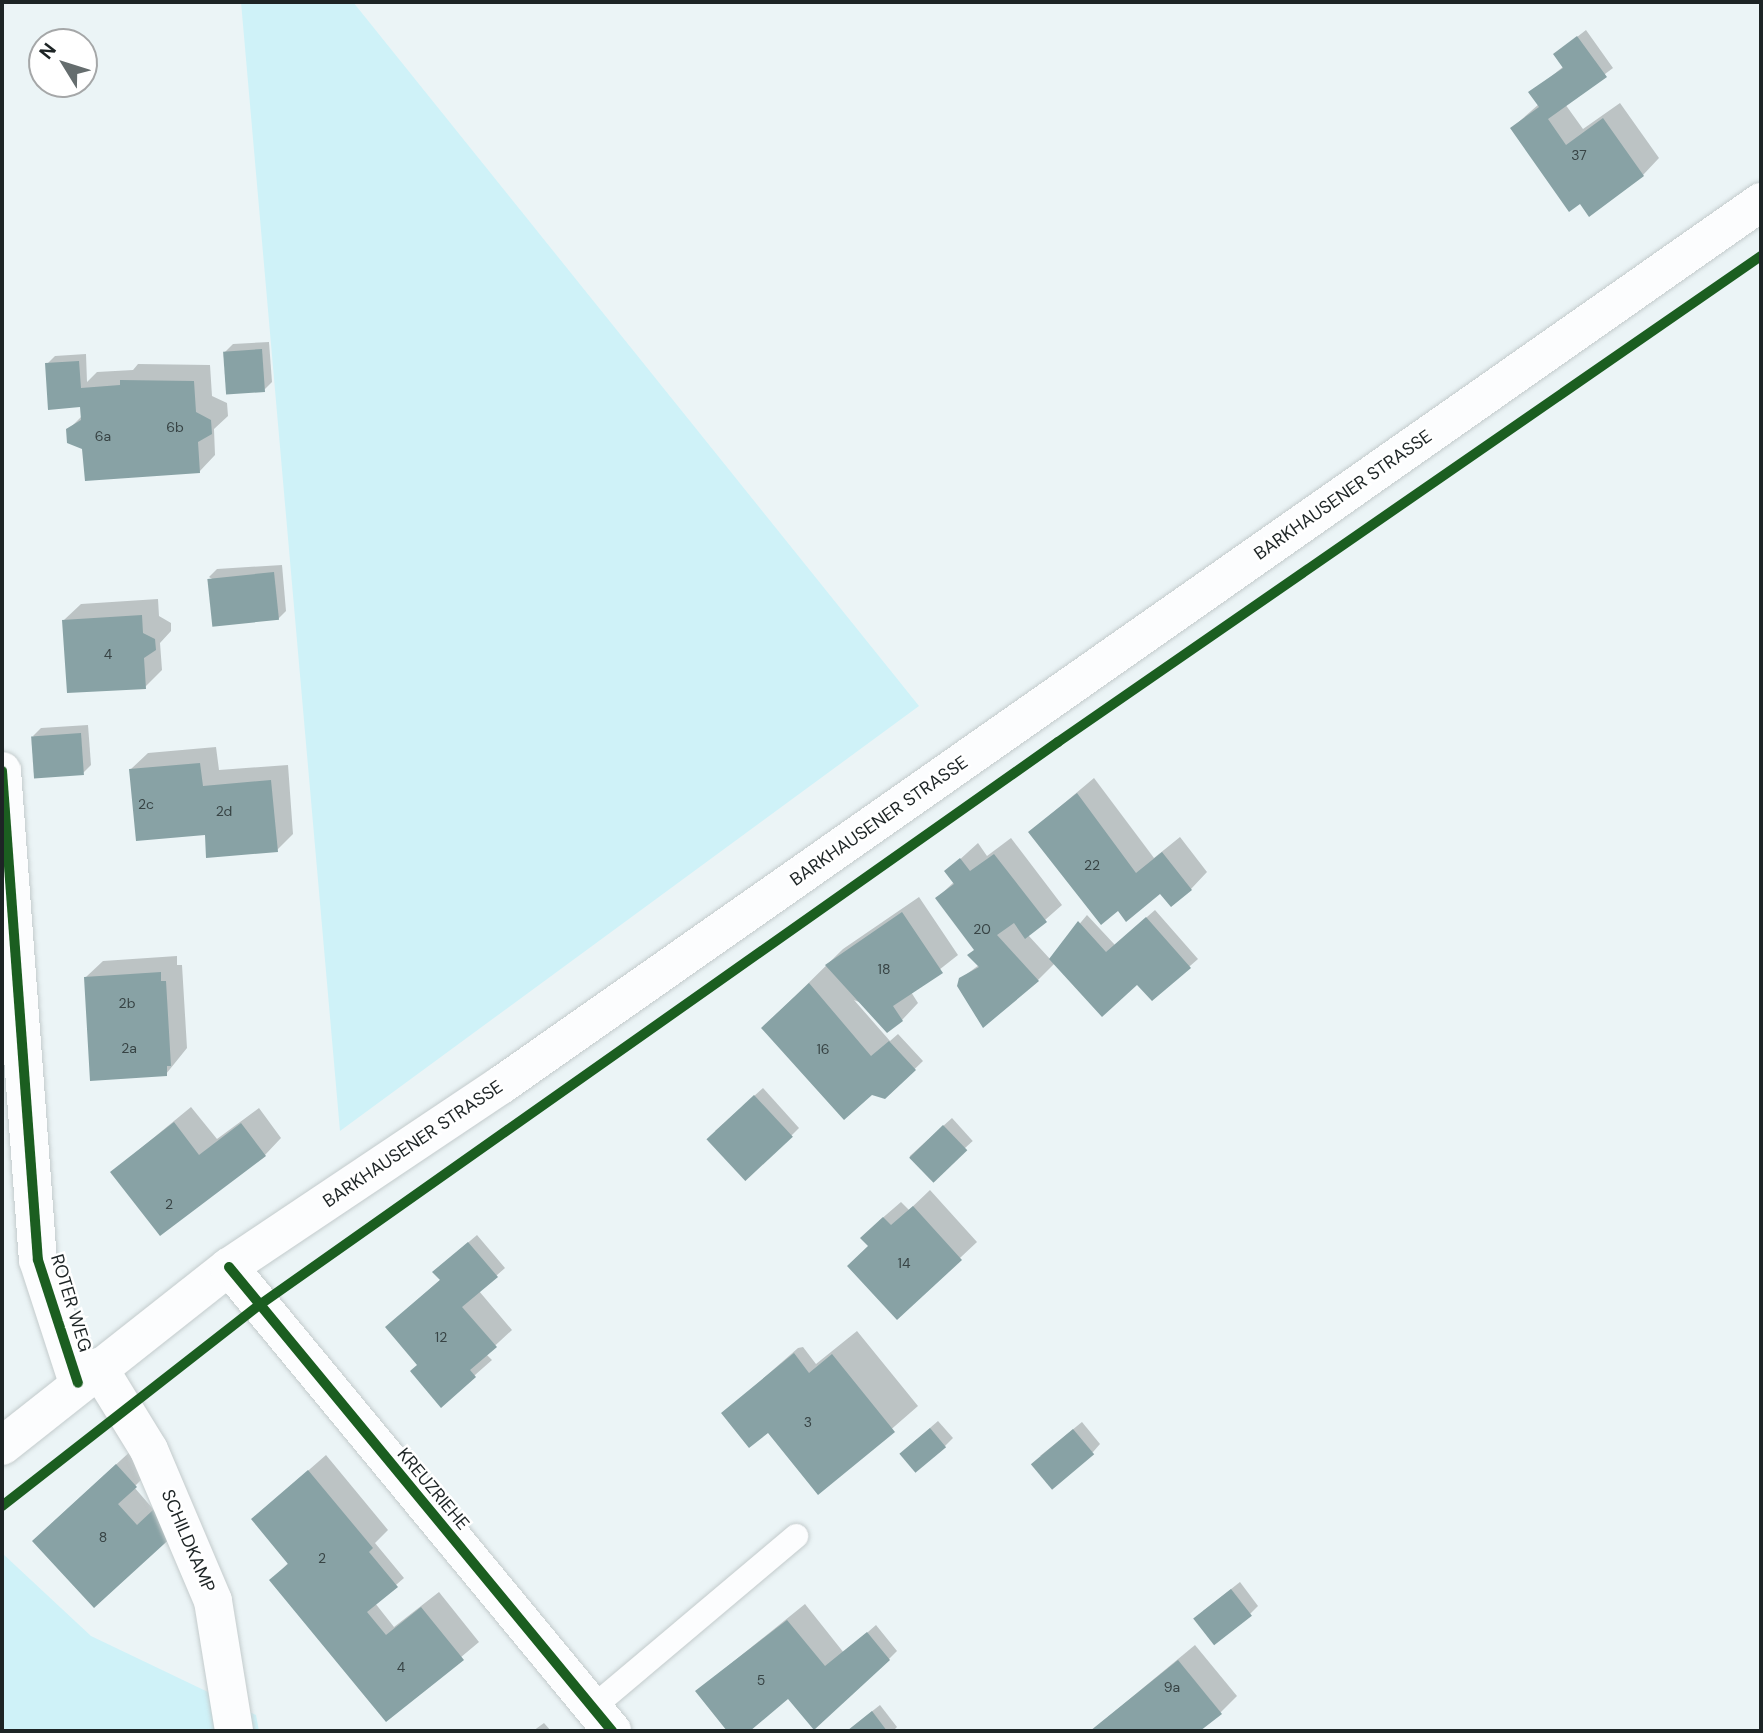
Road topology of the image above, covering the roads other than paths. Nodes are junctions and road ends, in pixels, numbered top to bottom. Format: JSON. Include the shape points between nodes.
{"nodes":[{"id":1,"x":1761,"y":202,"type":"edge"},
{"id":2,"x":2,"y":771,"type":"edge"},
{"id":3,"x":229,"y":1267,"type":"junction"},
{"id":4,"x":88,"y":1375,"type":"junction"},
{"id":5,"x":2,"y":1446,"type":"edge"},
{"id":6,"x":796,"y":1536,"type":"dead end"},
{"id":7,"x":602,"y":1720,"type":"edge"},
{"id":8,"x":234,"y":1731,"type":"edge"}],
"edges":[{"from":1,"to":3,"type":"main road","name":"BARKHAUSENER STRASSE","via":[[501,1085]]},
{"from":2,"to":4,"type":"main road","name":"ROTER WEG","via":[[38,1260]]},
{"from":3,"to":4,"type":"main road","name":"BARKHAUSENER STRASSE"},
{"from":3,"to":7,"type":"main road","name":"KREUZRIEHE"},
{"from":4,"to":5,"type":"main road","name":"BARKHAUSENER STRASSE"},
{"from":4,"to":8,"type":"main road","name":"SCHILDKAMP","via":[[149,1451],[213,1601]]},
{"from":6,"to":7,"type":"lane"}]}
